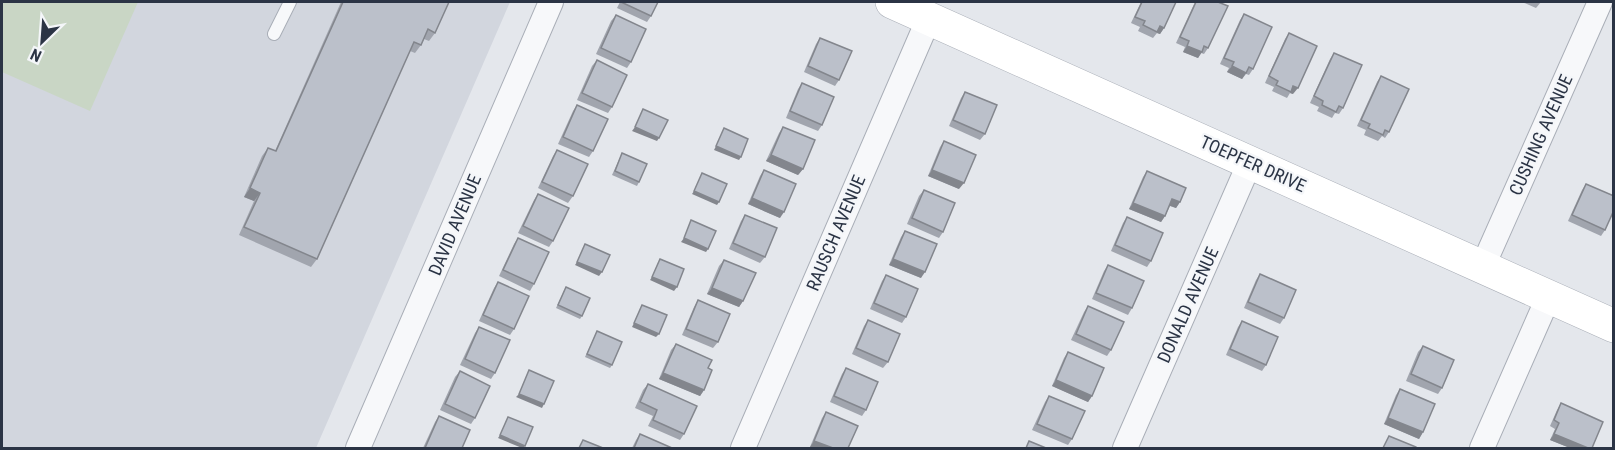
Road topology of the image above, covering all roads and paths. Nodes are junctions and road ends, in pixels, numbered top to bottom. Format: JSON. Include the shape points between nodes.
{"nodes":[{"id":1,"x":290,"y":2,"type":"edge"},
{"id":2,"x":551,"y":2,"type":"edge"},
{"id":3,"x":892,"y":2,"type":"edge"},
{"id":4,"x":1600,"y":2,"type":"edge"},
{"id":5,"x":928,"y":18,"type":"junction"},
{"id":6,"x":274,"y":34,"type":"dead end"},
{"id":7,"x":1250,"y":162,"type":"junction"},
{"id":8,"x":1482,"y":268,"type":"junction"},
{"id":9,"x":1548,"y":298,"type":"junction"},
{"id":10,"x":1614,"y":326,"type":"edge"},
{"id":11,"x":358,"y":448,"type":"edge"},
{"id":12,"x":743,"y":448,"type":"edge"},
{"id":13,"x":1125,"y":448,"type":"edge"},
{"id":14,"x":1482,"y":448,"type":"edge"}],
"edges":[{"from":1,"to":6,"type":"lane"},
{"from":2,"to":11,"type":"street","name":"DAVID AVENUE"},
{"from":3,"to":5,"type":"street","name":"TOEPFER DRIVE"},
{"from":4,"to":8,"type":"street","name":"CUSHING AVENUE"},
{"from":5,"to":7,"type":"street","name":"TOEPFER DRIVE"},
{"from":5,"to":12,"type":"street","name":"RAUSCH AVENUE"},
{"from":7,"to":8,"type":"street","name":"TOEPFER DRIVE"},
{"from":7,"to":13,"type":"street","name":"DONALD AVENUE"},
{"from":8,"to":9,"type":"street","name":"TOEPFER DRIVE"},
{"from":9,"to":10,"type":"street","name":"TOEPFER DRIVE"},
{"from":9,"to":14,"type":"street"}]}
